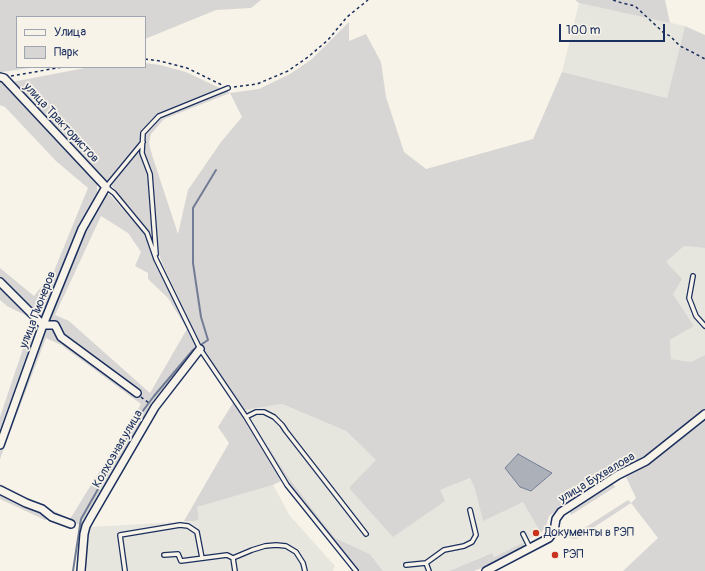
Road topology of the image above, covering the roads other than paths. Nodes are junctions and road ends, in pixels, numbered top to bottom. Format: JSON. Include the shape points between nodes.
{"nodes":[{"id":1,"x":2,"y":77,"type":"edge"},
{"id":2,"x":228,"y":88,"type":"road end"},
{"id":3,"x":143,"y":142,"type":"junction"},
{"id":4,"x":106,"y":187,"type":"junction"},
{"id":5,"x":156,"y":259,"type":"junction"},
{"id":6,"x":693,"y":276,"type":"dead end"},
{"id":7,"x":0,"y":282,"type":"edge"},
{"id":8,"x":44,"y":325,"type":"junction"},
{"id":9,"x":705,"y":326,"type":"edge"},
{"id":10,"x":200,"y":349,"type":"junction"},
{"id":11,"x":137,"y":393,"type":"dead end"},
{"id":12,"x":705,"y":414,"type":"edge"},
{"id":13,"x":246,"y":417,"type":"junction"},
{"id":14,"x":0,"y":445,"type":"edge"},
{"id":15,"x":0,"y":490,"type":"edge"},
{"id":16,"x":470,"y":510,"type":"dead end"},
{"id":17,"x":71,"y":524,"type":"dead end"},
{"id":18,"x":366,"y":534,"type":"dead end"},
{"id":19,"x":523,"y":534,"type":"dead end"},
{"id":20,"x":530,"y":548,"type":"junction"},
{"id":21,"x":164,"y":555,"type":"dead end"},
{"id":22,"x":202,"y":558,"type":"junction"},
{"id":23,"x":233,"y":558,"type":"junction"},
{"id":24,"x":426,"y":563,"type":"junction"},
{"id":25,"x":406,"y":565,"type":"dead end"},
{"id":26,"x":81,"y":571,"type":"edge"},
{"id":27,"x":125,"y":571,"type":"edge"},
{"id":28,"x":235,"y":571,"type":"edge"},
{"id":29,"x":305,"y":571,"type":"edge"},
{"id":30,"x":356,"y":571,"type":"edge"},
{"id":31,"x":429,"y":571,"type":"edge"},
{"id":32,"x":486,"y":571,"type":"edge"}],
"edges":[{"from":1,"to":4,"type":"street","name":"улица Трактористов"},
{"from":2,"to":3,"type":"lane","via":[[159,116],[143,133]]},
{"from":3,"to":4,"type":"lane"},
{"from":3,"to":5,"type":"lane","via":[[142,153],[150,174]]},
{"from":4,"to":5,"type":"lane","via":[[147,233]]},
{"from":4,"to":8,"type":"street","name":"улица Пионеров","via":[[82,229]]},
{"from":5,"to":10,"type":"lane"},
{"from":6,"to":9,"type":"lane","via":[[689,298],[696,316]]},
{"from":7,"to":8,"type":"street"},
{"from":8,"to":11,"type":"street","via":[[55,325],[61,336]]},
{"from":8,"to":14,"type":"street","name":"улица Пионеров"},
{"from":10,"to":13,"type":"lane"},
{"from":10,"to":26,"type":"street","name":"Колхозная улица","via":[[155,407],[86,526]]},
{"from":12,"to":20,"type":"street","name":"улица Бухвалова","via":[[646,461],[618,475],[561,512],[549,538]]},
{"from":13,"to":18,"type":"lane","via":[[256,412],[264,412],[274,417]]},
{"from":13,"to":30,"type":"lane","via":[[287,485]]},
{"from":15,"to":17,"type":"street"},
{"from":16,"to":24,"type":"lane","via":[[476,535],[472,542],[444,550]]},
{"from":19,"to":20,"type":"lane"},
{"from":20,"to":32,"type":"street","name":"улица Бухвалова"},
{"from":21,"to":22,"type":"lane","via":[[178,554],[181,561]]},
{"from":22,"to":23,"type":"lane","via":[[227,555]]},
{"from":22,"to":27,"type":"lane","via":[[197,532],[188,526],[180,525],[120,535]]},
{"from":23,"to":28,"type":"lane"},
{"from":23,"to":29,"type":"lane","via":[[265,546],[286,546],[296,552]]},
{"from":24,"to":25,"type":"lane"},
{"from":24,"to":31,"type":"lane"}]}
